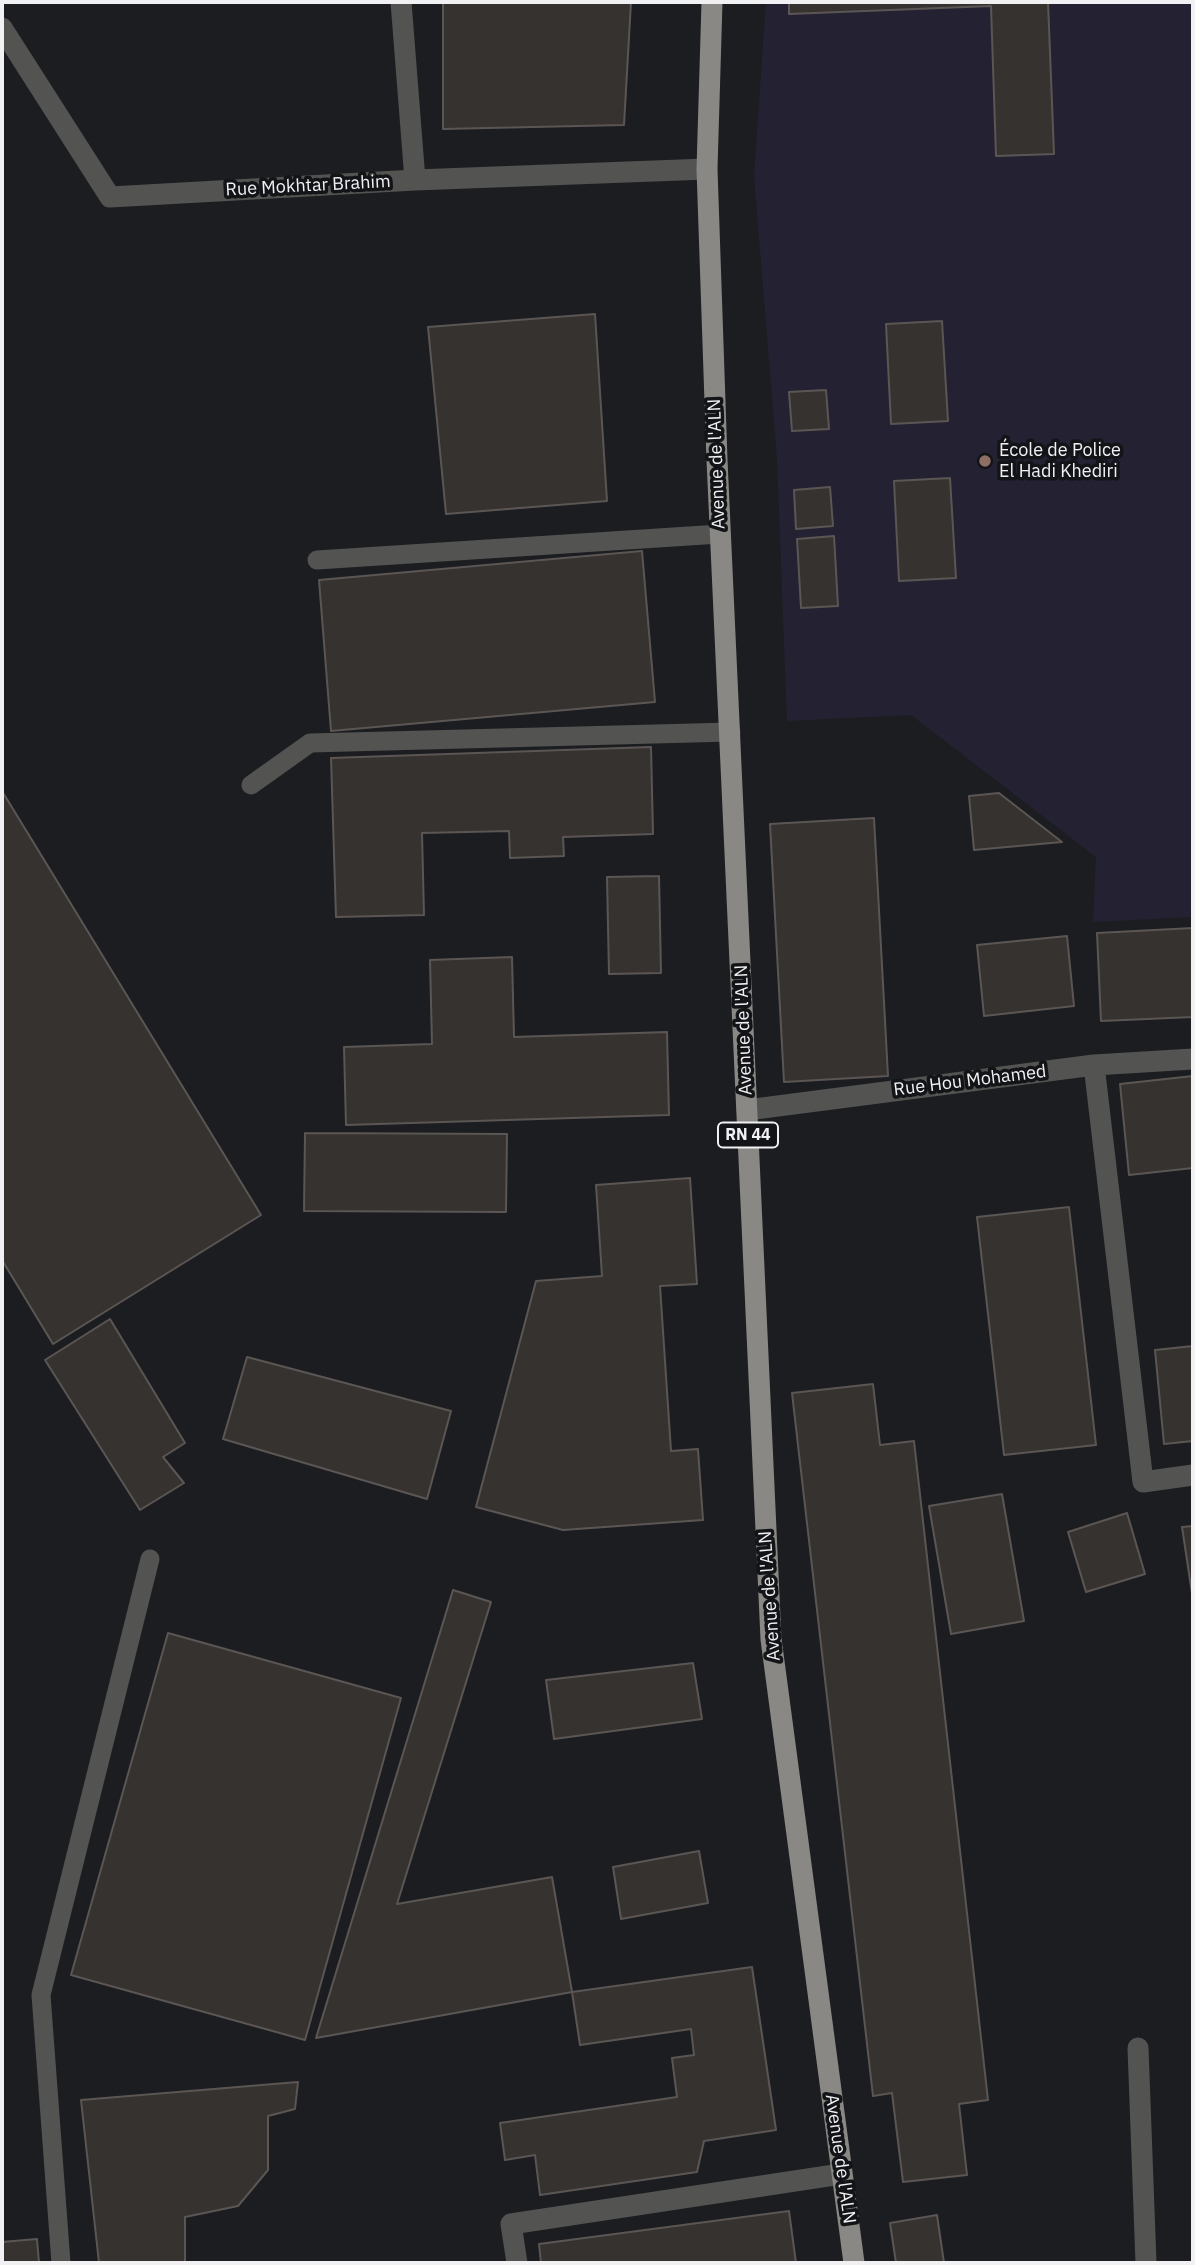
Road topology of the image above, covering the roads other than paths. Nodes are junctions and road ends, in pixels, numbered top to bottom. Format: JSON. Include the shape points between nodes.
{"nodes":[{"id":1,"x":401,"y":2,"type":"edge"},
{"id":2,"x":712,"y":2,"type":"edge"},
{"id":3,"x":2,"y":28,"type":"edge"},
{"id":4,"x":707,"y":169,"type":"junction"},
{"id":5,"x":415,"y":180,"type":"junction"},
{"id":6,"x":720,"y":534,"type":"junction"},
{"id":7,"x":317,"y":560,"type":"dead end"},
{"id":8,"x":731,"y":732,"type":"junction"},
{"id":9,"x":251,"y":785,"type":"dead end"},
{"id":10,"x":1193,"y":1059,"type":"edge"},
{"id":11,"x":1094,"y":1065,"type":"junction"},
{"id":12,"x":747,"y":1110,"type":"junction"},
{"id":13,"x":1193,"y":1475,"type":"edge"},
{"id":14,"x":150,"y":1559,"type":"dead end"},
{"id":15,"x":1138,"y":2048,"type":"dead end"},
{"id":16,"x":841,"y":2174,"type":"junction"},
{"id":17,"x":61,"y":2263,"type":"edge"},
{"id":18,"x":517,"y":2263,"type":"edge"},
{"id":19,"x":854,"y":2263,"type":"edge"},
{"id":20,"x":1146,"y":2263,"type":"edge"}],
"edges":[{"from":1,"to":5,"type":"street"},
{"from":2,"to":4,"type":"main road","name":"Avenue de l'ALN","number":"RN 44"},
{"from":3,"to":5,"type":"street","name":"Rue Mokhtar Brahim","via":[[110,197]]},
{"from":4,"to":5,"type":"street","name":"Rue Mokhtar Brahim"},
{"from":4,"to":6,"type":"main road","name":"Avenue de l'ALN","number":"RN 44"},
{"from":6,"to":7,"type":"lane"},
{"from":6,"to":8,"type":"main road","name":"Avenue de l'ALN","number":"RN 44"},
{"from":8,"to":9,"type":"lane","via":[[310,743]]},
{"from":8,"to":12,"type":"main road","name":"Avenue de l'ALN","number":"RN 44"},
{"from":10,"to":11,"type":"street","name":"Rue Hou Mohamed"},
{"from":11,"to":12,"type":"street","name":"Rue Hou Mohamed"},
{"from":11,"to":13,"type":"street","via":[[1143,1482]]},
{"from":12,"to":16,"type":"main road","name":"Avenue de l'ALN","number":"RN 44","via":[[771,1639]]},
{"from":14,"to":17,"type":"lane","via":[[41,1996]]},
{"from":15,"to":20,"type":"street"},
{"from":16,"to":18,"type":"street","via":[[511,2224]]},
{"from":16,"to":19,"type":"main road","name":"Avenue de l'ALN","number":"RN 44"}]}
